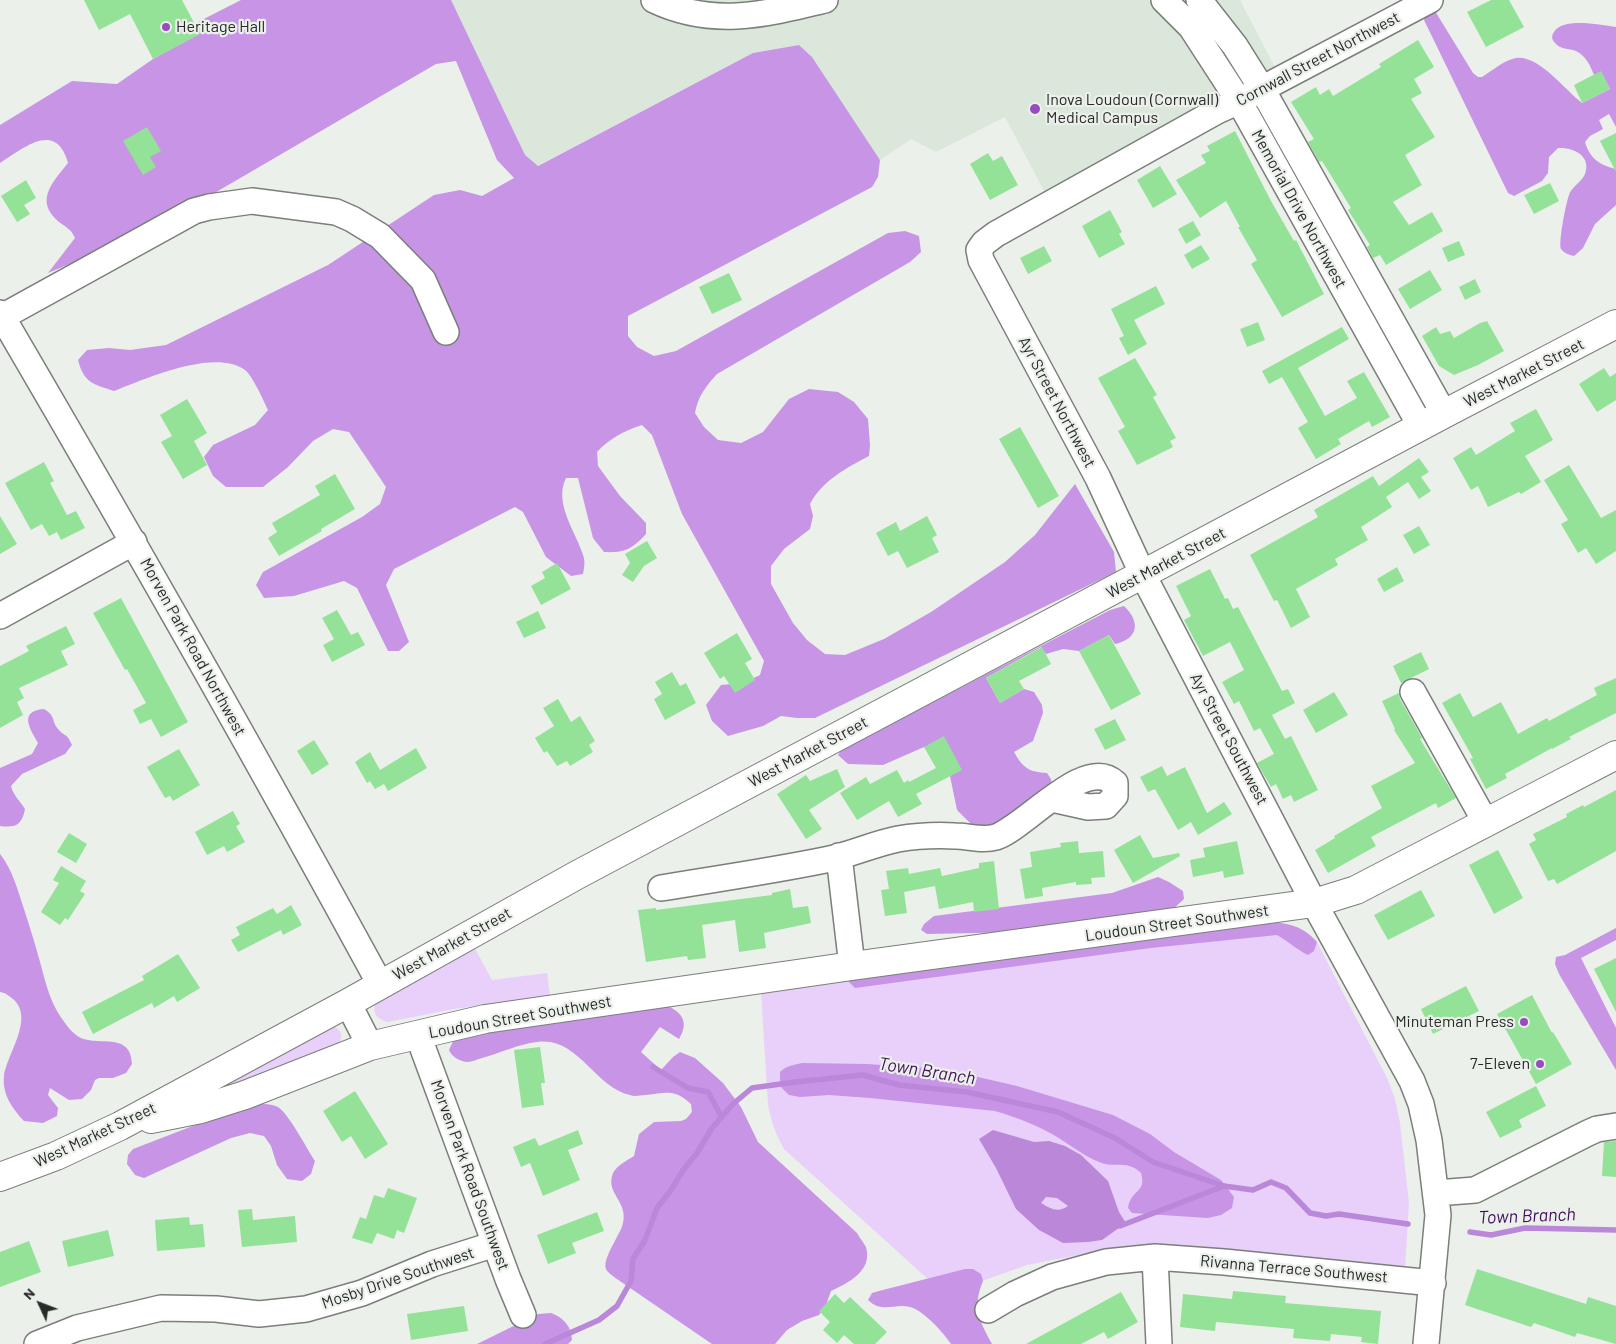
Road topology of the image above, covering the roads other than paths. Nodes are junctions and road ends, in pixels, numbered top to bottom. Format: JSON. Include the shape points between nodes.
{"nodes":[{"id":1,"x":654,"y":0,"type":"edge"},
{"id":2,"x":826,"y":0,"type":"edge"},
{"id":3,"x":1164,"y":0,"type":"edge"},
{"id":4,"x":1199,"y":0,"type":"edge"},
{"id":5,"x":1430,"y":0,"type":"edge"},
{"id":6,"x":1262,"y":89,"type":"junction"},
{"id":7,"x":1239,"y":101,"type":"junction"},
{"id":8,"x":996,"y":234,"type":"joint"},
{"id":9,"x":1354,"y":252,"type":"junction"},
{"id":10,"x":1331,"y":266,"type":"junction"},
{"id":11,"x":1,"y":316,"type":"edge"},
{"id":12,"x":1616,"y":324,"type":"edge"},
{"id":13,"x":446,"y":332,"type":"dead end"},
{"id":14,"x":1444,"y":414,"type":"junction"},
{"id":15,"x":1421,"y":427,"type":"junction"},
{"id":16,"x":134,"y":542,"type":"junction"},
{"id":17,"x":1143,"y":575,"type":"junction"},
{"id":18,"x":0,"y":616,"type":"edge"},
{"id":19,"x":1413,"y":692,"type":"dead end"},
{"id":20,"x":1616,"y":755,"type":"edge"},
{"id":21,"x":1052,"y":799,"type":"dead end"},
{"id":22,"x":1486,"y":823,"type":"junction"},
{"id":23,"x":833,"y":858,"type":"junction"},
{"id":24,"x":661,"y":888,"type":"dead end"},
{"id":25,"x":1314,"y":903,"type":"junction"},
{"id":26,"x":847,"y":967,"type":"junction"},
{"id":27,"x":380,"y":984,"type":"junction"},
{"id":28,"x":348,"y":1002,"type":"junction"},
{"id":29,"x":418,"y":1034,"type":"junction"},
{"id":30,"x":370,"y":1046,"type":"junction"},
{"id":31,"x":120,"y":1126,"type":"junction"},
{"id":32,"x":1616,"y":1126,"type":"edge"},
{"id":33,"x":0,"y":1177,"type":"edge"},
{"id":34,"x":1436,"y":1193,"type":"junction"},
{"id":35,"x":495,"y":1244,"type":"junction"},
{"id":36,"x":1155,"y":1257,"type":"junction"},
{"id":37,"x":1433,"y":1283,"type":"junction"},
{"id":38,"x":988,"y":1310,"type":"dead end"},
{"id":39,"x":523,"y":1315,"type":"dead end"},
{"id":40,"x":37,"y":1344,"type":"edge"},
{"id":41,"x":1159,"y":1344,"type":"edge"},
{"id":42,"x":1426,"y":1344,"type":"edge"}],
"edges":[{"from":1,"to":2,"type":"street","via":[[670,8],[727,17],[762,14]]},
{"from":3,"to":7,"type":"street","name":"Memorial Drive Northwest","via":[[1191,27]]},
{"from":4,"to":6,"type":"street","name":"Memorial Drive Northwest","via":[[1235,46]]},
{"from":5,"to":6,"type":"street","name":"Cornwall Street Northwest"},
{"from":6,"to":7,"type":"street","name":"Cornwall Street Northwest"},
{"from":6,"to":9,"type":"street","name":"Memorial Drive Northwest"},
{"from":7,"to":8,"type":"street","name":"Cornwall Street Northwest"},
{"from":7,"to":10,"type":"street","name":"Memorial Drive Northwest"},
{"from":8,"to":17,"type":"street","name":"Ayr Street Northwest","via":[[979,250],[981,260],[1098,478]]},
{"from":9,"to":10,"type":"street"},
{"from":9,"to":14,"type":"street","name":"Memorial Drive Northwest"},
{"from":10,"to":15,"type":"street","name":"Memorial Drive Northwest"},
{"from":11,"to":13,"type":"street","via":[[194,211],[252,201],[336,212],[380,236],[422,280]]},
{"from":11,"to":16,"type":"street","name":"Morven Park Road Northwest"},
{"from":12,"to":14,"type":"main road","name":"West Market Street"},
{"from":14,"to":15,"type":"main road","name":"West Market Street"},
{"from":15,"to":17,"type":"main road","name":"West Market Street"},
{"from":16,"to":18,"type":"street"},
{"from":16,"to":27,"type":"street","name":"Morven Park Road Northwest"},
{"from":17,"to":25,"type":"street","name":"Ayr Street Southwest"},
{"from":17,"to":27,"type":"main road","name":"West Market Street","via":[[577,874]]},
{"from":19,"to":22,"type":"street"},
{"from":20,"to":22,"type":"main road","name":"Loudoun Street Southwest"},
{"from":21,"to":23,"type":"street","via":[[1006,833],[994,837],[899,839]]},
{"from":22,"to":25,"type":"main road","name":"Loudoun Street Southwest","via":[[1356,890]]},
{"from":23,"to":24,"type":"street"},
{"from":23,"to":26,"type":"street"},
{"from":25,"to":26,"type":"main road","name":"Loudoun Street Southwest"},
{"from":25,"to":34,"type":"street","name":"Ayr Street Southwest","via":[[1412,1081],[1429,1140]]},
{"from":26,"to":29,"type":"main road","name":"Loudoun Street Southwest","via":[[485,1020]]},
{"from":27,"to":28,"type":"main road","name":"West Market Street"},
{"from":28,"to":30,"type":"street"},
{"from":28,"to":31,"type":"main road","name":"West Market Street"},
{"from":29,"to":30,"type":"main road","name":"Loudoun Street Southwest"},
{"from":29,"to":35,"type":"street","name":"Morven Park Road Southwest"},
{"from":30,"to":31,"type":"main road","name":"Loudoun Street Southwest","via":[[236,1098]]},
{"from":31,"to":33,"type":"main road","name":"West Market Street","via":[[56,1156]]},
{"from":32,"to":34,"type":"street","via":[[1588,1133],[1475,1190]]},
{"from":34,"to":37,"type":"street","name":"Ayr Street Southwest","via":[[1438,1215]]},
{"from":35,"to":39,"type":"street","name":"Morven Park Road Southwest"},
{"from":35,"to":40,"type":"street","name":"Mosby Drive Southwest","via":[[306,1310],[259,1314],[161,1308],[77,1328]]},
{"from":36,"to":37,"type":"street","name":"Rivanna Terrace Southwest"},
{"from":36,"to":38,"type":"street","name":"Rivanna Terrace Southwest","via":[[1106,1262],[1052,1278]]},
{"from":36,"to":41,"type":"street"},
{"from":37,"to":42,"type":"street","name":"Ayr Street Southwest"}]}
